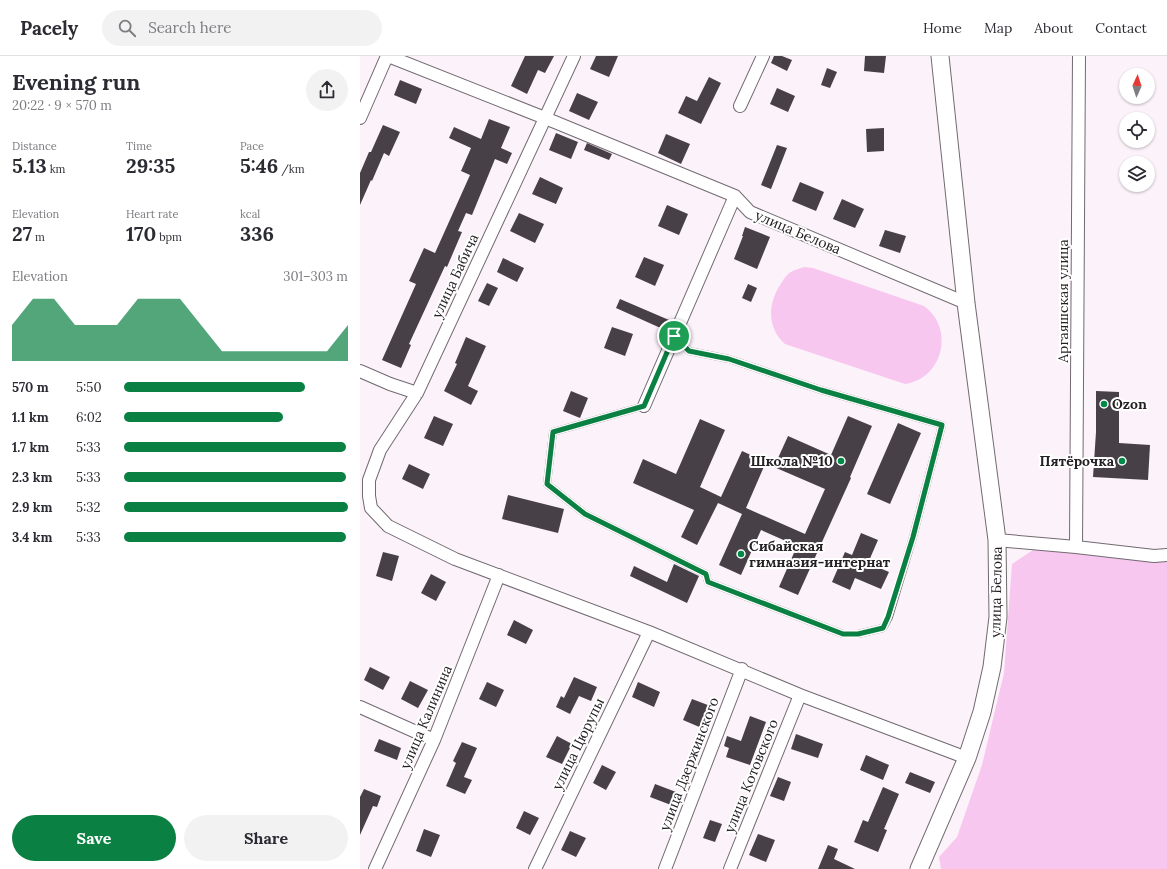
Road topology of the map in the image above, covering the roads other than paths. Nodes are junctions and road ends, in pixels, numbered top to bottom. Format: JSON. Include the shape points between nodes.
{"nodes":[{"id":1,"x":387,"y":56,"type":"edge"},
{"id":2,"x":574,"y":56,"type":"edge"},
{"id":3,"x":763,"y":56,"type":"edge"},
{"id":4,"x":940,"y":56,"type":"edge"},
{"id":5,"x":1079,"y":56,"type":"edge"},
{"id":6,"x":740,"y":106,"type":"dead end"},
{"id":7,"x":360,"y":118,"type":"edge"},
{"id":8,"x":545,"y":118,"type":"junction"},
{"id":9,"x":734,"y":196,"type":"junction"},
{"id":10,"x":966,"y":303,"type":"junction"},
{"id":11,"x":674,"y":336,"type":"junction"},
{"id":12,"x":360,"y":371,"type":"edge"},
{"id":13,"x":417,"y":393,"type":"junction"},
{"id":14,"x":644,"y":406,"type":"joint"},
{"id":15,"x":997,"y":540,"type":"junction"},
{"id":16,"x":1076,"y":547,"type":"junction"},
{"id":17,"x":1167,"y":555,"type":"edge"},
{"id":18,"x":499,"y":575,"type":"junction"},
{"id":19,"x":648,"y":632,"type":"junction"},
{"id":20,"x":742,"y":669,"type":"junction"},
{"id":21,"x":800,"y":694,"type":"junction"},
{"id":22,"x":360,"y":707,"type":"edge"},
{"id":23,"x":434,"y":740,"type":"junction"},
{"id":24,"x":967,"y":758,"type":"junction"},
{"id":25,"x":375,"y":869,"type":"edge"},
{"id":26,"x":535,"y":869,"type":"edge"},
{"id":27,"x":665,"y":869,"type":"edge"},
{"id":28,"x":730,"y":869,"type":"edge"},
{"id":29,"x":919,"y":869,"type":"edge"}],
"edges":[{"from":1,"to":7,"type":"street"},
{"from":1,"to":8,"type":"street","name":"улица Белова"},
{"from":2,"to":8,"type":"street","name":"улица Бабича"},
{"from":3,"to":6,"type":"street"},
{"from":4,"to":10,"type":"main road","name":"улица Белова"},
{"from":5,"to":16,"type":"street","name":"Аргаяшская улица"},
{"from":8,"to":9,"type":"street","name":"улица Белова"},
{"from":8,"to":13,"type":"street","name":"улица Бабича"},
{"from":9,"to":10,"type":"street","name":"улица Белова","via":[[750,212]]},
{"from":9,"to":11,"type":"street"},
{"from":10,"to":15,"type":"main road","name":"улица Белова"},
{"from":11,"to":14,"type":"street"},
{"from":11,"to":14,"type":"lane","via":[[689,351],[729,359],[821,390],[942,425],[913,537],[883,628],[858,634],[843,634],[708,582],[706,574],[585,514],[547,484],[553,432]]},
{"from":12,"to":13,"type":"street"},
{"from":13,"to":18,"type":"street","name":"улица Бабича","via":[[380,450],[369,480],[371,508],[388,526],[455,559]]},
{"from":15,"to":16,"type":"street"},
{"from":15,"to":24,"type":"main road","name":"улица Белова","via":[[998,616],[992,667],[982,712]]},
{"from":16,"to":17,"type":"street","via":[[1154,556]]},
{"from":18,"to":19,"type":"street"},
{"from":18,"to":23,"type":"street","name":"улица Калинина"},
{"from":19,"to":20,"type":"street"},
{"from":19,"to":26,"type":"street","name":"улица Цюрупы"},
{"from":20,"to":21,"type":"street"},
{"from":20,"to":27,"type":"street","name":"улица Дзержинского"},
{"from":21,"to":24,"type":"street"},
{"from":21,"to":28,"type":"street","name":"улица Котовского"},
{"from":22,"to":23,"type":"street"},
{"from":23,"to":25,"type":"street","name":"улица Калинина"},
{"from":24,"to":29,"type":"main road","name":"улица Белова"}]}
